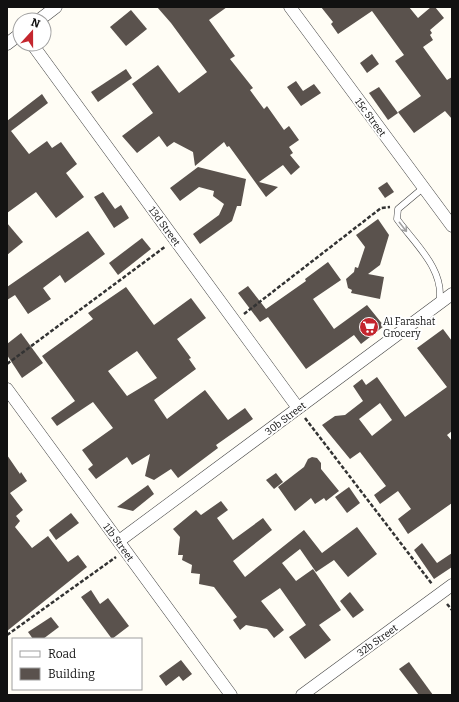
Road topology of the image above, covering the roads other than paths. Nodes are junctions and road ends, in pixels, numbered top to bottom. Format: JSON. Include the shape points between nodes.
{"nodes":[{"id":1,"x":290,"y":7,"type":"edge"},
{"id":2,"x":38,"y":52,"type":"edge"},
{"id":3,"x":423,"y":188,"type":"junction"},
{"id":4,"x":452,"y":226,"type":"edge"},
{"id":5,"x":452,"y":294,"type":"edge"},
{"id":6,"x":439,"y":303,"type":"junction"},
{"id":7,"x":7,"y":389,"type":"edge"},
{"id":8,"x":298,"y":408,"type":"junction"},
{"id":9,"x":122,"y":546,"type":"junction"},
{"id":10,"x":452,"y":585,"type":"edge"},
{"id":11,"x":231,"y":695,"type":"edge"},
{"id":12,"x":302,"y":695,"type":"edge"}],
"edges":[{"from":1,"to":3,"type":"street","name":"15c Street"},
{"from":2,"to":8,"type":"street","name":"13d Street"},
{"from":3,"to":4,"type":"street","name":"15c Street"},
{"from":3,"to":6,"type":"lane","one_way":true,"via":[[398,209],[397,219],[424,254],[438,278],[441,286]]},
{"from":5,"to":6,"type":"street","name":"30b Street"},
{"from":6,"to":8,"type":"street","name":"30b Street"},
{"from":7,"to":9,"type":"street","name":"11b Street"},
{"from":8,"to":9,"type":"street","name":"30b Street"},
{"from":9,"to":11,"type":"street","name":"11b Street"},
{"from":10,"to":12,"type":"street","name":"32b Street"}]}
